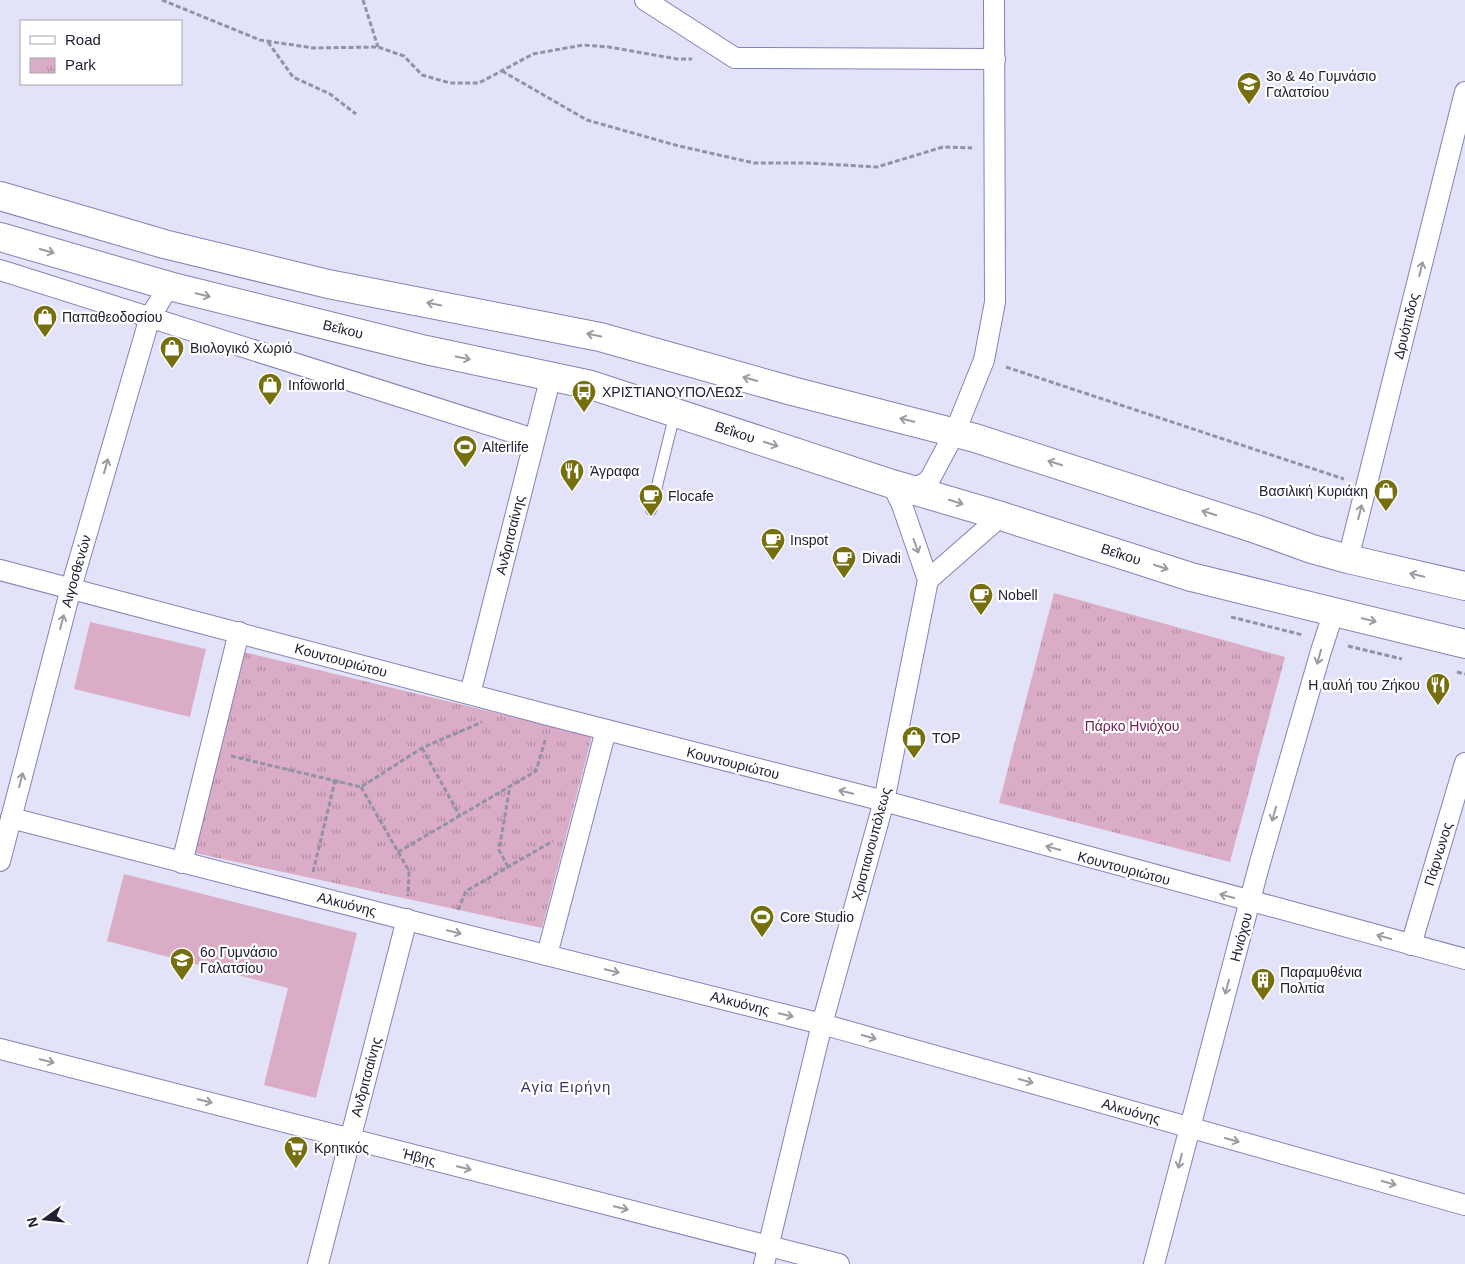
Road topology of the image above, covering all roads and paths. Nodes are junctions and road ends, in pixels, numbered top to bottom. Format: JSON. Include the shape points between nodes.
{"nodes":[{"id":1,"x":162,"y":0,"type":"edge"},
{"id":2,"x":363,"y":0,"type":"edge"},
{"id":3,"x":645,"y":0,"type":"edge"},
{"id":4,"x":994,"y":0,"type":"edge"},
{"id":5,"x":268,"y":41,"type":"junction"},
{"id":6,"x":378,"y":48,"type":"junction"},
{"id":7,"x":735,"y":58,"type":"junction"},
{"id":8,"x":995,"y":59,"type":"junction"},
{"id":9,"x":501,"y":71,"type":"junction"},
{"id":10,"x":1465,"y":92,"type":"edge"},
{"id":11,"x":356,"y":114,"type":"dead end"},
{"id":12,"x":995,"y":149,"type":"junction"},
{"id":13,"x":0,"y":196,"type":"edge"},
{"id":14,"x":0,"y":237,"type":"edge"},
{"id":15,"x":0,"y":270,"type":"edge"},
{"id":16,"x":169,"y":286,"type":"junction"},
{"id":17,"x":150,"y":317,"type":"junction"},
{"id":18,"x":984,"y":360,"type":"junction"},
{"id":19,"x":551,"y":376,"type":"junction"},
{"id":20,"x":675,"y":412,"type":"junction"},
{"id":21,"x":955,"y":432,"type":"junction"},
{"id":22,"x":534,"y":439,"type":"junction"},
{"id":23,"x":1366,"y":486,"type":"junction"},
{"id":24,"x":902,"y":487,"type":"junction"},
{"id":25,"x":651,"y":510,"type":"dead end"},
{"id":26,"x":1001,"y":516,"type":"junction"},
{"id":27,"x":1348,"y":559,"type":"junction"},
{"id":28,"x":0,"y":570,"type":"edge"},
{"id":29,"x":928,"y":580,"type":"junction"},
{"id":30,"x":1465,"y":586,"type":"edge"},
{"id":31,"x":71,"y":588,"type":"junction"},
{"id":32,"x":1334,"y":611,"type":"junction"},
{"id":33,"x":239,"y":632,"type":"junction"},
{"id":34,"x":1465,"y":644,"type":"edge"},
{"id":35,"x":470,"y":694,"type":"junction"},
{"id":36,"x":517,"y":706,"type":"junction"},
{"id":37,"x":552,"y":716,"type":"junction"},
{"id":38,"x":606,"y":730,"type":"junction"},
{"id":39,"x":422,"y":748,"type":"junction"},
{"id":40,"x":210,"y":751,"type":"junction"},
{"id":41,"x":1465,"y":763,"type":"edge"},
{"id":42,"x":334,"y":781,"type":"junction"},
{"id":43,"x":510,"y":786,"type":"junction"},
{"id":44,"x":361,"y":787,"type":"junction"},
{"id":45,"x":884,"y":802,"type":"junction"},
{"id":46,"x":8,"y":810,"type":"edge"},
{"id":47,"x":460,"y":816,"type":"junction"},
{"id":48,"x":576,"y":844,"type":"junction"},
{"id":49,"x":398,"y":852,"type":"junction"},
{"id":50,"x":0,"y":861,"type":"edge"},
{"id":51,"x":182,"y":863,"type":"junction"},
{"id":52,"x":508,"y":867,"type":"junction"},
{"id":53,"x":308,"y":894,"type":"junction"},
{"id":54,"x":1250,"y":902,"type":"junction"},
{"id":55,"x":407,"y":920,"type":"junction"},
{"id":56,"x":450,"y":931,"type":"junction"},
{"id":57,"x":1411,"y":945,"type":"junction"},
{"id":58,"x":547,"y":955,"type":"junction"},
{"id":59,"x":1465,"y":959,"type":"edge"},
{"id":60,"x":822,"y":1024,"type":"junction"},
{"id":61,"x":0,"y":1049,"type":"edge"},
{"id":62,"x":1189,"y":1128,"type":"junction"},
{"id":63,"x":350,"y":1139,"type":"junction"},
{"id":64,"x":1465,"y":1205,"type":"edge"},
{"id":65,"x":767,"y":1255,"type":"edge"},
{"id":66,"x":318,"y":1264,"type":"edge"},
{"id":67,"x":839,"y":1264,"type":"edge"},
{"id":68,"x":1154,"y":1264,"type":"edge"}],
"edges":[{"from":1,"to":5,"type":"path"},
{"from":2,"to":6,"type":"path"},
{"from":3,"to":7,"type":"street"},
{"from":4,"to":8,"type":"street"},
{"from":5,"to":6,"type":"path","via":[[313,48]]},
{"from":5,"to":11,"type":"path","via":[[293,77],[330,94]]},
{"from":6,"to":9,"type":"path","via":[[404,56],[422,75],[450,83],[479,83]]},
{"from":7,"to":8,"type":"street"},
{"from":7,"to":9,"type":"path","via":[[677,59],[583,45],[533,54]]},
{"from":8,"to":12,"type":"street"},
{"from":9,"to":12,"type":"path","via":[[587,120],[754,163],[878,167],[943,147]]},
{"from":23,"to":10,"type":"street","name":"Δρυόπιδος","one_way":true},
{"from":12,"to":18,"type":"street","via":[[995,302]]},
{"from":21,"to":13,"type":"main road","one_way":true,"via":[[792,391],[600,336],[328,284],[164,244]]},
{"from":14,"to":16,"type":"main road","name":"Βεΐκου","one_way":true},
{"from":15,"to":17,"type":"street"},
{"from":16,"to":17,"type":"street","name":"Αιγοσθενών"},
{"from":16,"to":19,"type":"main road","name":"Βεΐκου","one_way":true,"via":[[426,350]]},
{"from":17,"to":22,"type":"street"},
{"from":31,"to":17,"type":"street","name":"Αιγοσθενών","one_way":true},
{"from":18,"to":21,"type":"street"},
{"from":18,"to":23,"type":"path"},
{"from":19,"to":20,"type":"main road","name":"Βεΐκου","via":[[591,385]]},
{"from":19,"to":22,"type":"street","name":"Ανδριτσαίνης"},
{"from":20,"to":24,"type":"main road","name":"Βεΐκου","one_way":true},
{"from":20,"to":25,"type":"lane"},
{"from":21,"to":24,"type":"street","via":[[927,482]]},
{"from":27,"to":21,"type":"main road","one_way":true,"via":[[1312,550],[1256,528]]},
{"from":22,"to":35,"type":"street","name":"Ανδριτσαίνης"},
{"from":27,"to":23,"type":"street","name":"Δρυόπιδος","one_way":true},
{"from":24,"to":26,"type":"main road","name":"Βεΐκου","one_way":true},
{"from":24,"to":29,"type":"street","one_way":true,"via":[[902,505]]},
{"from":26,"to":29,"type":"street"},
{"from":26,"to":32,"type":"main road","name":"Βεΐκου","one_way":true,"via":[[1191,577]]},
{"from":30,"to":27,"type":"main road","one_way":true},
{"from":28,"to":31,"type":"street","name":"Κουντουριώτου"},
{"from":29,"to":45,"type":"street","name":"Χριστιανουπόλεως"},
{"from":31,"to":33,"type":"street","name":"Κουντουριώτου"},
{"from":46,"to":31,"type":"street","name":"Αιγοσθενών","one_way":true},
{"from":32,"to":34,"type":"main road","name":"Βεΐκου","one_way":true},
{"from":32,"to":54,"type":"street","name":"Ηνιόχου","one_way":true},
{"from":33,"to":35,"type":"street","name":"Κουντουριώτου"},
{"from":33,"to":40,"type":"street"},
{"from":35,"to":36,"type":"street","name":"Κουντουριώτου"},
{"from":36,"to":37,"type":"street","name":"Κουντουριώτου"},
{"from":36,"to":39,"type":"path"},
{"from":37,"to":38,"type":"street","name":"Κουντουριώτου"},
{"from":37,"to":43,"type":"path","via":[[536,771]]},
{"from":45,"to":38,"type":"street","name":"Κουντουριώτου","one_way":true},
{"from":38,"to":48,"type":"street"},
{"from":39,"to":44,"type":"path"},
{"from":39,"to":47,"type":"path"},
{"from":40,"to":42,"type":"path"},
{"from":40,"to":51,"type":"street"},
{"from":41,"to":57,"type":"street","name":"Πάρνωνος"},
{"from":42,"to":44,"type":"path"},
{"from":42,"to":53,"type":"path"},
{"from":43,"to":47,"type":"path"},
{"from":43,"to":52,"type":"path","via":[[499,850]]},
{"from":44,"to":49,"type":"path"},
{"from":54,"to":45,"type":"street","name":"Κουντουριώτου","one_way":true},
{"from":45,"to":60,"type":"street","name":"Χριστιανουπόλεως"},
{"from":46,"to":50,"type":"street","name":"Αιγοσθενών"},
{"from":46,"to":51,"type":"street","name":"Αλκυόνης"},
{"from":47,"to":49,"type":"path"},
{"from":48,"to":52,"type":"path","via":[[553,840]]},
{"from":48,"to":58,"type":"street"},
{"from":49,"to":55,"type":"path","via":[[410,871]]},
{"from":51,"to":53,"type":"street","name":"Αλκυόνης"},
{"from":52,"to":56,"type":"path","via":[[466,891]]},
{"from":53,"to":55,"type":"street","name":"Αλκυόνης"},
{"from":57,"to":54,"type":"street","name":"Κουντουριώτου","one_way":true},
{"from":54,"to":62,"type":"street","name":"Ηνιόχου","one_way":true},
{"from":55,"to":56,"type":"street","name":"Αλκυόνης"},
{"from":55,"to":63,"type":"street","name":"Ανδριτσαίνης"},
{"from":56,"to":58,"type":"street","name":"Αλκυόνης","one_way":true},
{"from":57,"to":59,"type":"street","name":"Κουντουριώτου"},
{"from":58,"to":60,"type":"street","name":"Αλκυόνης","one_way":true},
{"from":60,"to":62,"type":"street","name":"Αλκυόνης","one_way":true},
{"from":60,"to":65,"type":"street","name":"Χριστιανουπόλεως"},
{"from":61,"to":63,"type":"street","name":"Ήβης","one_way":true},
{"from":62,"to":64,"type":"street","name":"Αλκυόνης","one_way":true},
{"from":62,"to":68,"type":"street","name":"Ηνιόχου","one_way":true},
{"from":63,"to":65,"type":"street","name":"Ήβης","one_way":true},
{"from":63,"to":66,"type":"street","name":"Ανδριτσαίνης"},
{"from":65,"to":67,"type":"street","name":"Ήβης"}]}
